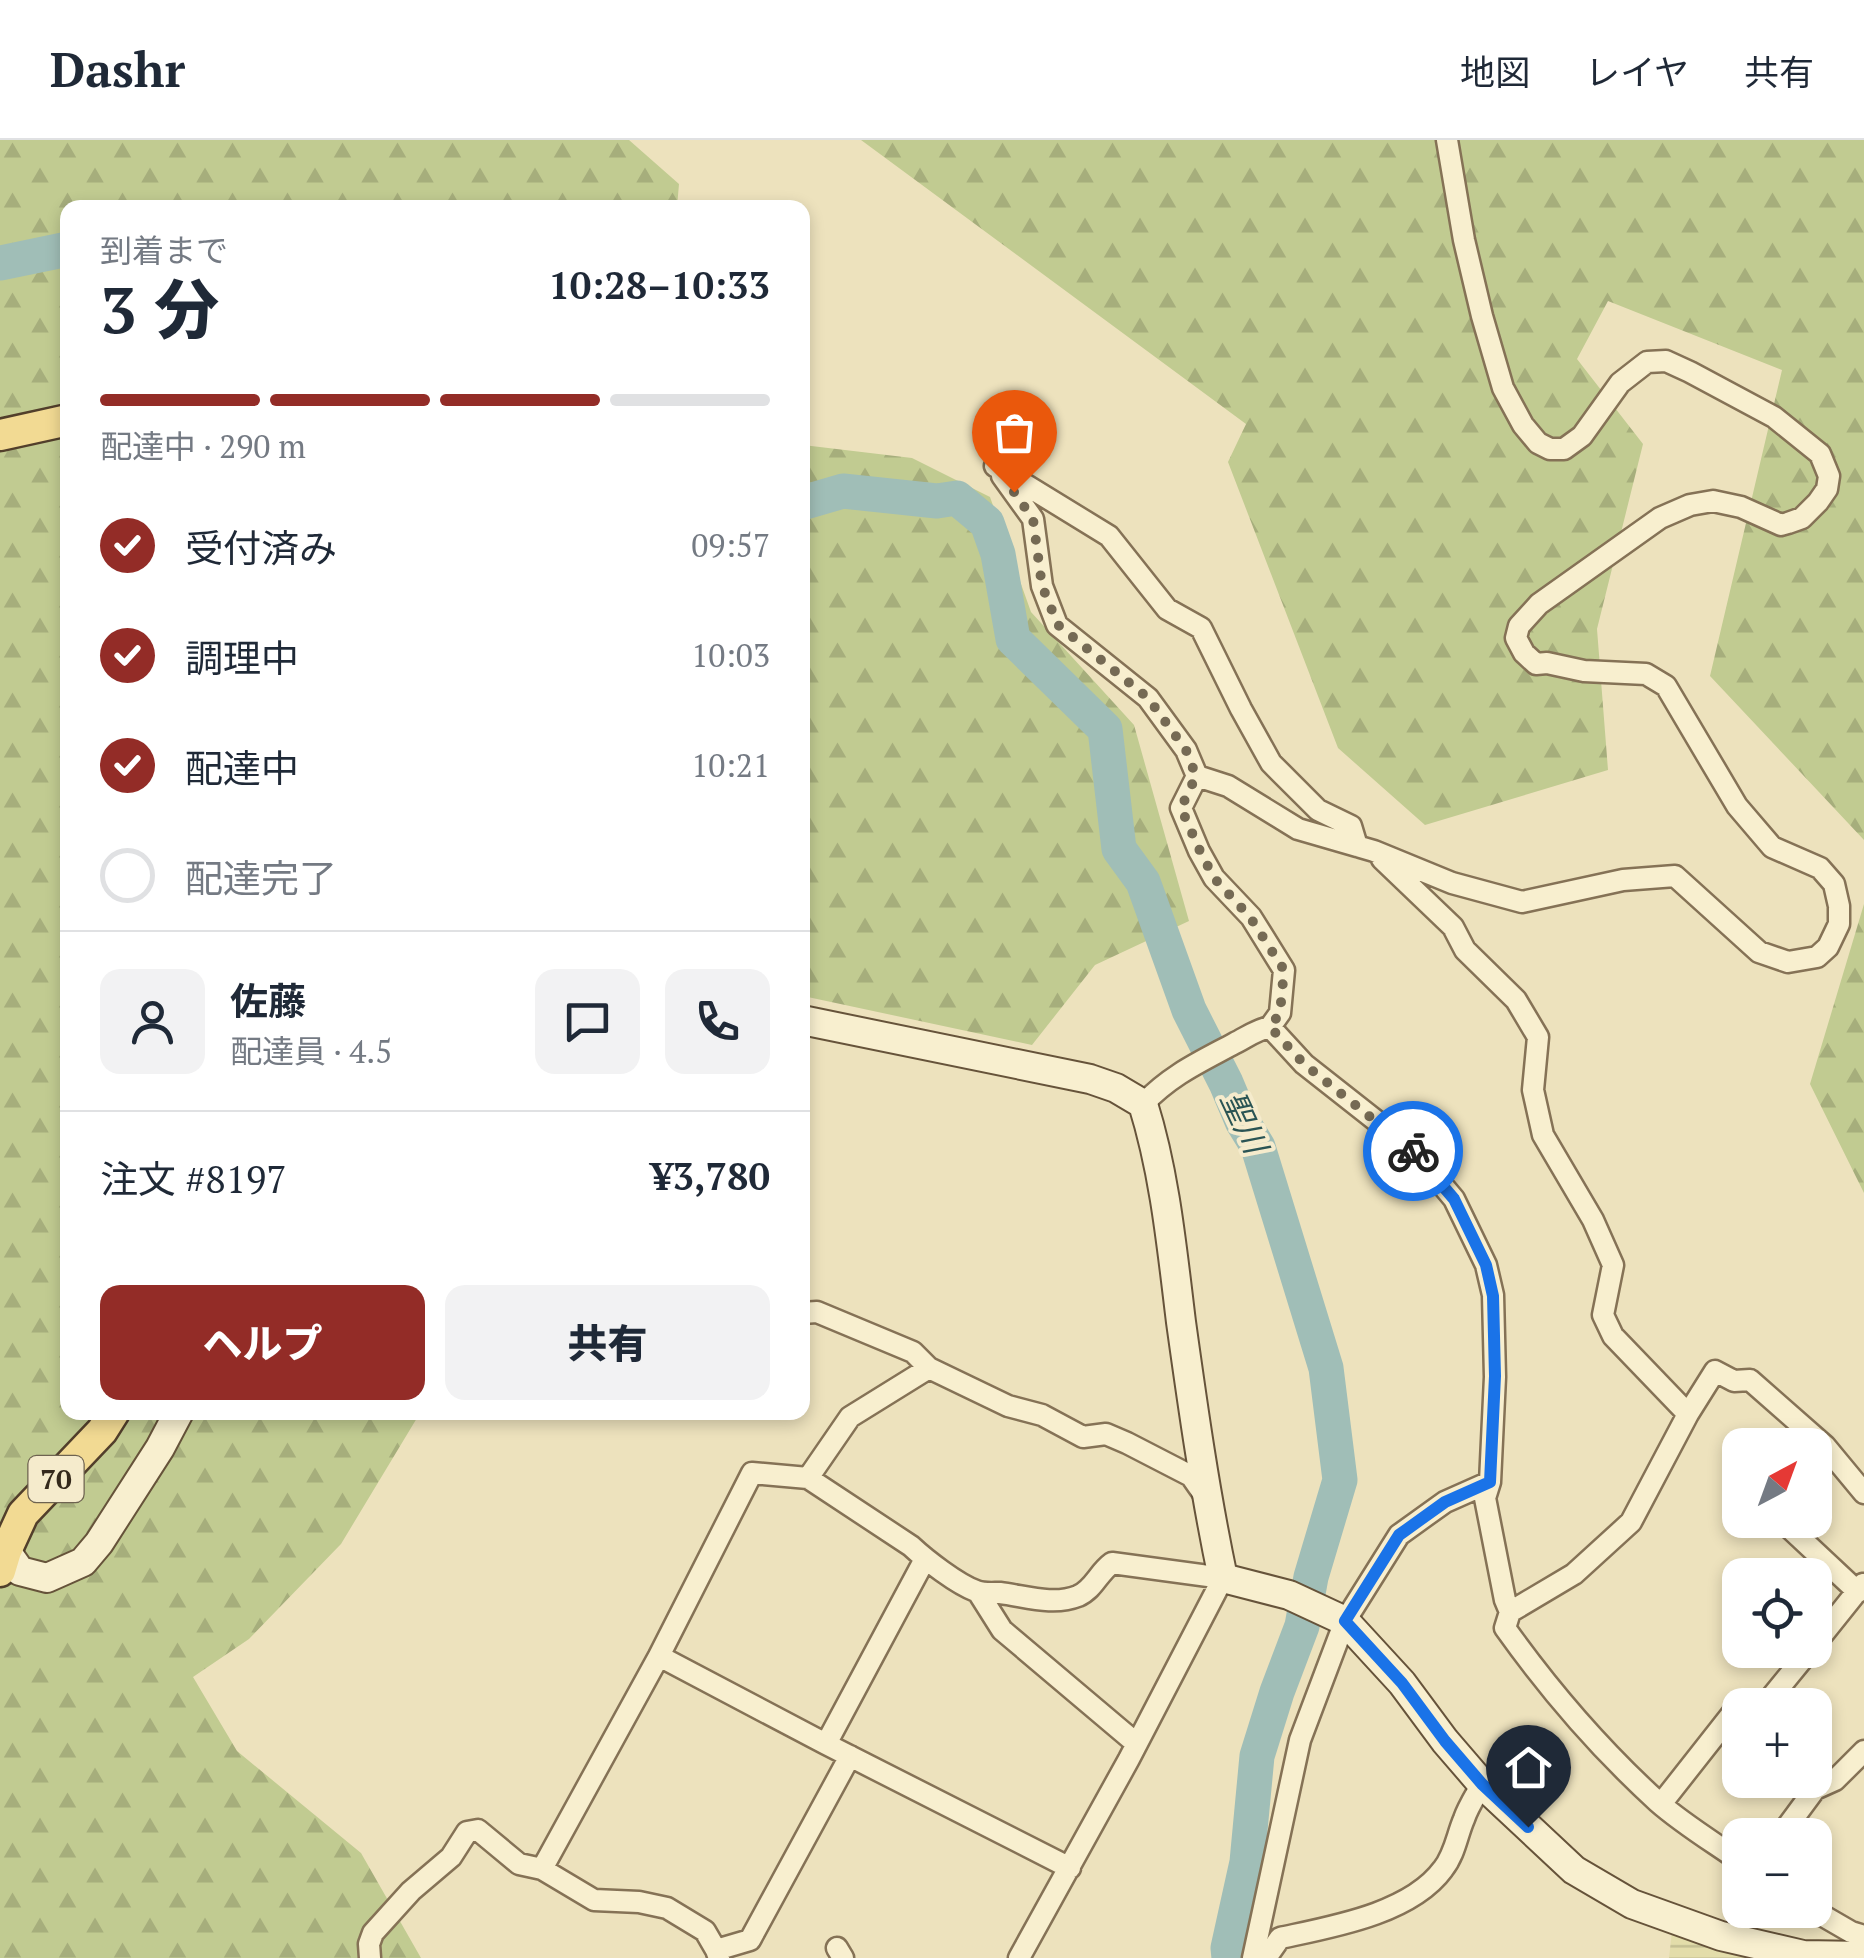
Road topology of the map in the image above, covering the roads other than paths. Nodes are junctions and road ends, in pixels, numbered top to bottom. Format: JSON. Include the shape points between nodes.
{"nodes":[{"id":1,"x":1448,"y":140,"type":"edge"},
{"id":2,"x":60,"y":422,"type":"edge"},
{"id":3,"x":0,"y":436,"type":"edge"},
{"id":4,"x":1196,"y":776,"type":"junction"},
{"id":5,"x":1365,"y":848,"type":"junction"},
{"id":6,"x":810,"y":1022,"type":"edge"},
{"id":7,"x":1270,"y":1027,"type":"junction"},
{"id":8,"x":1143,"y":1104,"type":"junction"},
{"id":9,"x":810,"y":1313,"type":"edge"},
{"id":10,"x":929,"y":1368,"type":"junction"},
{"id":11,"x":1688,"y":1414,"type":"junction"},
{"id":12,"x":109,"y":1420,"type":"edge"},
{"id":13,"x":175,"y":1420,"type":"edge"},
{"id":14,"x":808,"y":1478,"type":"junction"},
{"id":15,"x":1490,"y":1482,"type":"junction"},
{"id":16,"x":1864,"y":1493,"type":"edge"},
{"id":17,"x":1206,"y":1497,"type":"junction"},
{"id":18,"x":1802,"y":1538,"type":"edge"},
{"id":19,"x":925,"y":1559,"type":"junction"},
{"id":20,"x":3,"y":1561,"type":"edge"},
{"id":21,"x":1223,"y":1578,"type":"junction"},
{"id":22,"x":1861,"y":1587,"type":"edge"},
{"id":23,"x":978,"y":1592,"type":"junction"},
{"id":24,"x":1510,"y":1612,"type":"junction"},
{"id":25,"x":1337,"y":1616,"type":"junction"},
{"id":26,"x":1832,"y":1623,"type":"edge"},
{"id":27,"x":659,"y":1656,"type":"junction"},
{"id":28,"x":1796,"y":1668,"type":"edge"},
{"id":29,"x":1779,"y":1688,"type":"edge"},
{"id":30,"x":1722,"y":1726,"type":"edge"},
{"id":31,"x":826,"y":1744,"type":"junction"},
{"id":32,"x":1137,"y":1744,"type":"junction"},
{"id":33,"x":1864,"y":1751,"type":"edge"},
{"id":34,"x":850,"y":1756,"type":"junction"},
{"id":35,"x":1482,"y":1784,"type":"junction"},
{"id":36,"x":1660,"y":1804,"type":"junction"},
{"id":37,"x":1794,"y":1818,"type":"edge"},
{"id":38,"x":1722,"y":1848,"type":"edge"},
{"id":39,"x":1070,"y":1868,"type":"junction"},
{"id":40,"x":542,"y":1870,"type":"junction"},
{"id":41,"x":1832,"y":1921,"type":"edge"},
{"id":42,"x":1864,"y":1936,"type":"edge"},
{"id":43,"x":718,"y":1954,"type":"edge"},
{"id":44,"x":1014,"y":1956,"type":"edge"},
{"id":45,"x":1864,"y":1956,"type":"edge"},
{"id":46,"x":370,"y":1958,"type":"edge"},
{"id":47,"x":1254,"y":1958,"type":"edge"},
{"id":48,"x":1266,"y":1958,"type":"edge"}],
"edges":[{"from":1,"to":5,"type":"street","via":[[1464,240],[1502,388],[1538,443],[1564,449],[1582,436],[1620,384],[1647,362],[1666,361],[1774,417],[1825,462],[1827,489],[1802,518],[1781,525],[1734,504],[1705,501],[1660,518],[1539,604],[1516,638],[1536,664],[1646,674],[1666,686],[1738,806],[1772,847],[1820,868],[1834,884],[1840,924],[1817,956],[1788,962],[1758,952],[1675,876],[1522,902]]},
{"from":2,"to":3,"type":"main road"},
{"from":4,"to":5,"type":"street","via":[[1228,786],[1298,829]]},
{"from":4,"to":5,"type":"street","via":[[1186,750],[1148,698],[1058,625],[1042,586],[1033,519],[996,466],[1109,536],[1166,609],[1202,628],[1271,763],[1318,810],[1350,826]]},
{"from":4,"to":7,"type":"street","via":[[1181,808],[1200,851],[1284,970],[1280,1013]]},
{"from":5,"to":11,"type":"street","via":[[1453,927],[1466,950],[1516,1000],[1538,1037],[1533,1090],[1543,1135],[1613,1265],[1602,1315],[1613,1336]]},
{"from":6,"to":8,"type":"street","via":[[1090,1080]]},
{"from":7,"to":8,"type":"street","via":[[1188,1066]]},
{"from":7,"to":15,"type":"street","via":[[1304,1064],[1412,1149],[1454,1199],[1486,1265],[1495,1376]]},
{"from":8,"to":17,"type":"street","via":[[1171,1242]]},
{"from":9,"to":10,"type":"street","via":[[913,1352]]},
{"from":10,"to":14,"type":"street","via":[[850,1417]]},
{"from":10,"to":17,"type":"street","via":[[1084,1437],[1106,1434],[1191,1476]]},
{"from":11,"to":16,"type":"street","via":[[1716,1371],[1734,1381],[1750,1380],[1826,1446]]},
{"from":11,"to":24,"type":"street","via":[[1631,1522],[1574,1574]]},
{"from":12,"to":20,"type":"main road","number":"70","via":[[24,1514]]},
{"from":13,"to":20,"type":"street","via":[[83,1562],[47,1578]]},
{"from":14,"to":19,"type":"street"},
{"from":14,"to":27,"type":"street","via":[[752,1472]]},
{"from":15,"to":24,"type":"street","via":[[1485,1498]]},
{"from":15,"to":25,"type":"street","via":[[1445,1502],[1399,1535]]},
{"from":17,"to":21,"type":"street"},
{"from":18,"to":22,"type":"street"},
{"from":19,"to":23,"type":"street"},
{"from":19,"to":31,"type":"street"},
{"from":21,"to":23,"type":"street","via":[[1112,1563],[1072,1598]]},
{"from":21,"to":25,"type":"street"},
{"from":21,"to":32,"type":"street"},
{"from":22,"to":26,"type":"street"},
{"from":23,"to":32,"type":"street","via":[[1002,1630]]},
{"from":24,"to":36,"type":"street","via":[[1505,1628],[1537,1672]]},
{"from":25,"to":35,"type":"street","via":[[1402,1683]]},
{"from":25,"to":47,"type":"street","via":[[1300,1740]]},
{"from":27,"to":31,"type":"street"},
{"from":27,"to":40,"type":"street"},
{"from":28,"to":29,"type":"street"},
{"from":30,"to":36,"type":"street"},
{"from":31,"to":34,"type":"street"},
{"from":32,"to":39,"type":"street"},
{"from":33,"to":37,"type":"street","via":[[1815,1790]]},
{"from":34,"to":39,"type":"street"},
{"from":34,"to":43,"type":"street","via":[[750,1940]]},
{"from":35,"to":45,"type":"street","via":[[1574,1870],[1632,1904],[1721,1936],[1803,1955]]},
{"from":35,"to":48,"type":"street","via":[[1443,1869],[1420,1893],[1354,1922],[1280,1938]]},
{"from":36,"to":38,"type":"street"},
{"from":39,"to":44,"type":"street"},
{"from":40,"to":43,"type":"street","via":[[594,1900],[667,1908],[704,1930]]},
{"from":40,"to":46,"type":"street","via":[[518,1864],[478,1830],[466,1832],[451,1856],[373,1933]]},
{"from":41,"to":42,"type":"street"}]}
